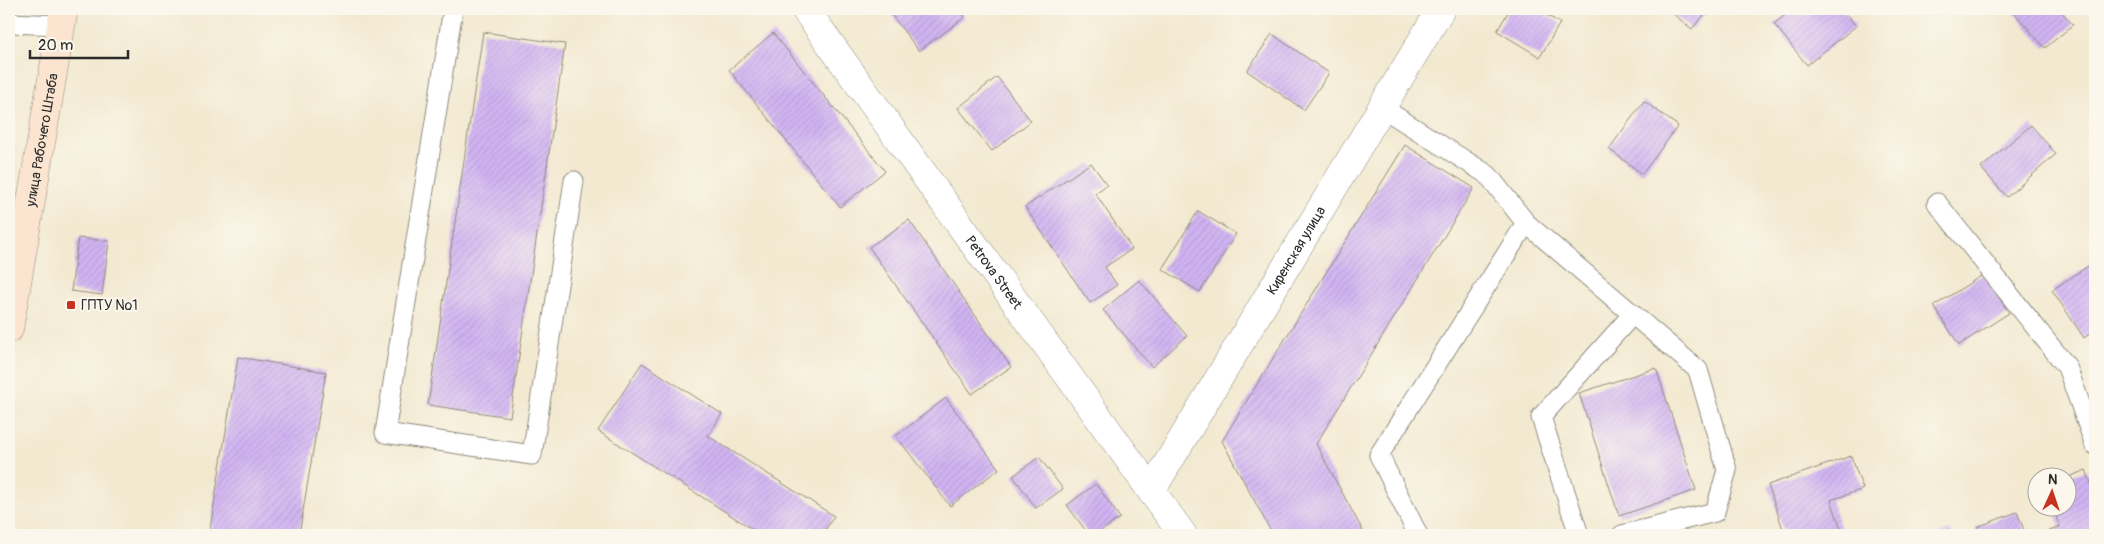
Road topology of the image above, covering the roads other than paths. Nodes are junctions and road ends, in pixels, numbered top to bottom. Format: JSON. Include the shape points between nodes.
{"nodes":[{"id":1,"x":453,"y":9,"type":"edge"},
{"id":2,"x":805,"y":9,"type":"edge"},
{"id":3,"x":1441,"y":9,"type":"edge"},
{"id":4,"x":63,"y":17,"type":"edge"},
{"id":5,"x":9,"y":23,"type":"edge"},
{"id":6,"x":1381,"y":107,"type":"junction"},
{"id":7,"x":574,"y":181,"type":"dead end"},
{"id":8,"x":1937,"y":203,"type":"dead end"},
{"id":9,"x":1526,"y":223,"type":"junction"},
{"id":10,"x":1632,"y":315,"type":"junction"},
{"id":11,"x":9,"y":329,"type":"edge"},
{"id":12,"x":2095,"y":445,"type":"edge"},
{"id":13,"x":1151,"y":491,"type":"junction"},
{"id":14,"x":1183,"y":535,"type":"edge"},
{"id":15,"x":1418,"y":535,"type":"edge"},
{"id":16,"x":1579,"y":535,"type":"edge"},
{"id":17,"x":1622,"y":535,"type":"edge"}],
"edges":[{"from":1,"to":7,"type":"lane","via":[[385,433],[532,455]]},
{"from":2,"to":13,"type":"street","name":"Petrova Street"},
{"from":3,"to":6,"type":"street","name":"Киренская улица"},
{"from":4,"to":5,"type":"lane"},
{"from":4,"to":11,"type":"main road","name":"улица Рабочего Штаба"},
{"from":6,"to":9,"type":"lane","via":[[1488,174]]},
{"from":6,"to":13,"type":"street","name":"Киренская улица"},
{"from":8,"to":12,"type":"lane","via":[[2066,367]]},
{"from":9,"to":10,"type":"lane"},
{"from":9,"to":15,"type":"lane","via":[[1379,455]]},
{"from":10,"to":16,"type":"lane","via":[[1541,417]]},
{"from":10,"to":17,"type":"lane","via":[[1698,370],[1727,470],[1715,512]]},
{"from":13,"to":14,"type":"street","name":"Petrova Street"}]}
